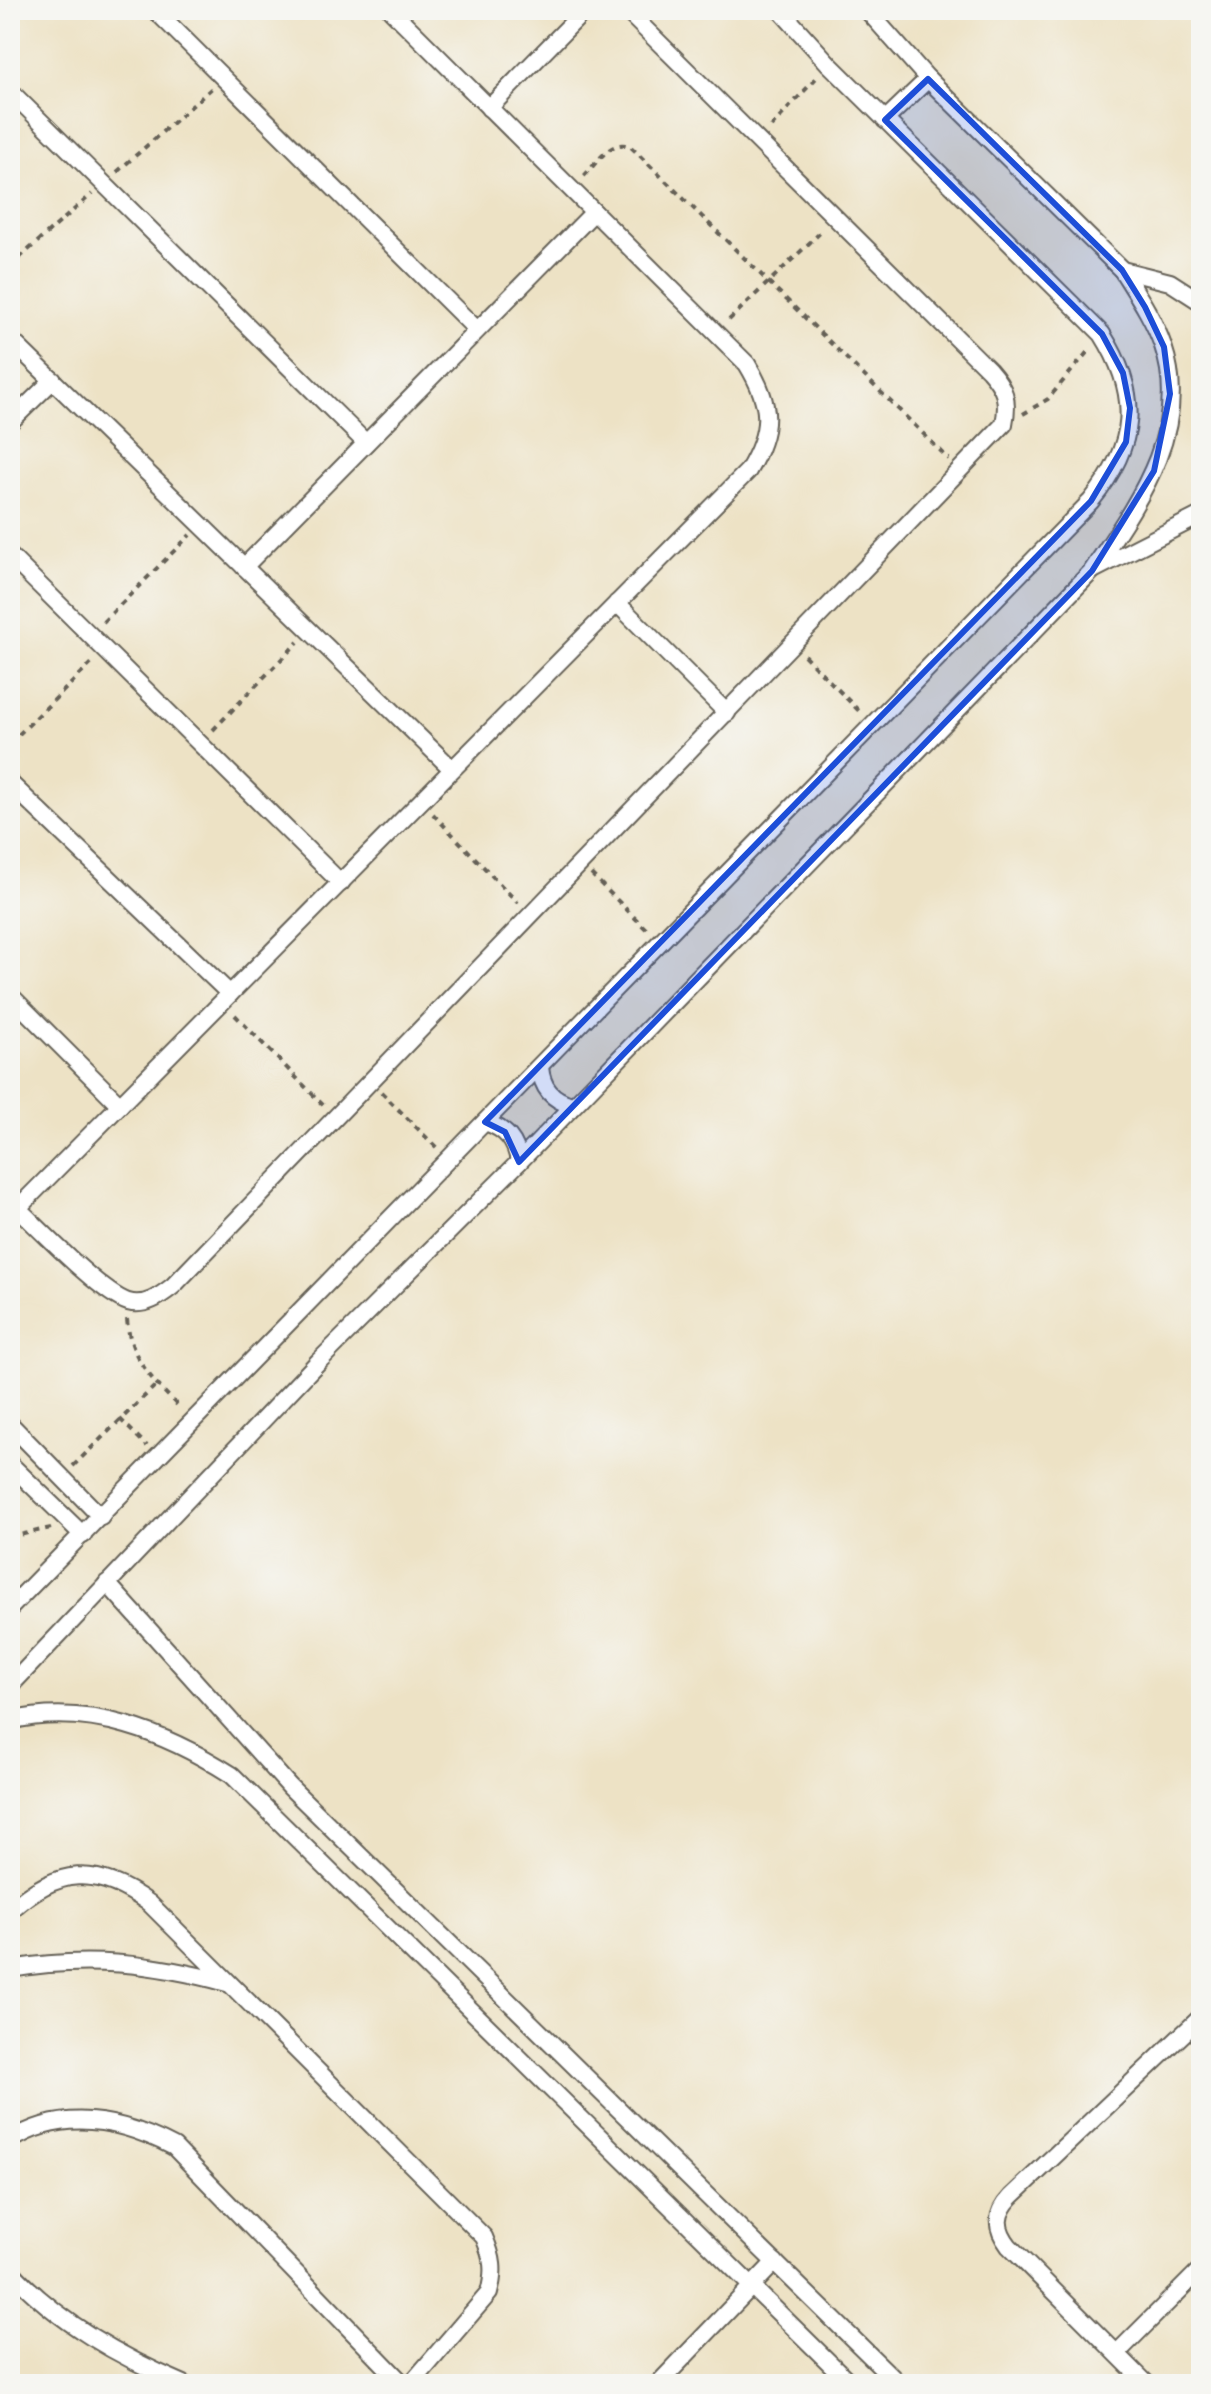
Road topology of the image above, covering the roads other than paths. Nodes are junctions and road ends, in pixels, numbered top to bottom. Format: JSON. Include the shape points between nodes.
{"nodes":[{"id":1,"x":155,"y":10,"type":"edge"},
{"id":2,"x":391,"y":10,"type":"edge"},
{"id":3,"x":585,"y":10,"type":"edge"},
{"id":4,"x":626,"y":10,"type":"edge"},
{"id":5,"x":780,"y":10,"type":"edge"},
{"id":6,"x":867,"y":10,"type":"edge"},
{"id":7,"x":928,"y":79,"type":"junction"},
{"id":8,"x":10,"y":91,"type":"edge"},
{"id":9,"x":489,"y":108,"type":"junction"},
{"id":10,"x":885,"y":120,"type":"junction"},
{"id":11,"x":594,"y":212,"type":"junction"},
{"id":12,"x":1122,"y":270,"type":"junction"},
{"id":13,"x":1201,"y":302,"type":"edge"},
{"id":14,"x":477,"y":330,"type":"junction"},
{"id":15,"x":10,"y":339,"type":"edge"},
{"id":16,"x":53,"y":380,"type":"junction"},
{"id":17,"x":10,"y":422,"type":"edge"},
{"id":18,"x":366,"y":443,"type":"junction"},
{"id":19,"x":1201,"y":515,"type":"edge"},
{"id":20,"x":10,"y":556,"type":"edge"},
{"id":21,"x":244,"y":567,"type":"junction"},
{"id":22,"x":1092,"y":571,"type":"junction"},
{"id":23,"x":617,"y":603,"type":"junction"},
{"id":24,"x":727,"y":713,"type":"junction"},
{"id":25,"x":452,"y":769,"type":"junction"},
{"id":26,"x":10,"y":783,"type":"edge"},
{"id":27,"x":341,"y":883,"type":"junction"},
{"id":28,"x":10,"y":995,"type":"edge"},
{"id":29,"x":226,"y":998,"type":"junction"},
{"id":30,"x":540,"y":1067,"type":"junction"},
{"id":31,"x":120,"y":1105,"type":"junction"},
{"id":32,"x":572,"y":1105,"type":"junction"},
{"id":33,"x":485,"y":1122,"type":"junction"},
{"id":34,"x":519,"y":1162,"type":"junction"},
{"id":35,"x":13,"y":1208,"type":"edge"},
{"id":36,"x":10,"y":1424,"type":"edge"},
{"id":37,"x":26,"y":1440,"type":"junction"},
{"id":38,"x":10,"y":1456,"type":"edge"},
{"id":39,"x":10,"y":1464,"type":"edge"},
{"id":40,"x":101,"y":1517,"type":"junction"},
{"id":41,"x":83,"y":1535,"type":"junction"},
{"id":42,"x":107,"y":1583,"type":"junction"},
{"id":43,"x":10,"y":1608,"type":"edge"},
{"id":44,"x":10,"y":1686,"type":"edge"},
{"id":45,"x":10,"y":1721,"type":"edge"},
{"id":46,"x":10,"y":1911,"type":"edge"},
{"id":47,"x":10,"y":1969,"type":"edge"},
{"id":48,"x":228,"y":1984,"type":"junction"},
{"id":49,"x":1201,"y":2017,"type":"edge"},
{"id":50,"x":10,"y":2141,"type":"edge"},
{"id":51,"x":775,"y":2262,"type":"junction"},
{"id":52,"x":1201,"y":2269,"type":"edge"},
{"id":53,"x":10,"y":2270,"type":"edge"},
{"id":54,"x":752,"y":2288,"type":"junction"},
{"id":55,"x":1117,"y":2353,"type":"junction"},
{"id":56,"x":184,"y":2384,"type":"edge"},
{"id":57,"x":403,"y":2384,"type":"edge"},
{"id":58,"x":411,"y":2384,"type":"edge"},
{"id":59,"x":658,"y":2384,"type":"edge"},
{"id":60,"x":851,"y":2384,"type":"edge"},
{"id":61,"x":899,"y":2384,"type":"edge"},
{"id":62,"x":1147,"y":2384,"type":"edge"}],
"edges":[{"from":1,"to":14,"type":"street"},
{"from":2,"to":9,"type":"street"},
{"from":3,"to":9,"type":"street"},
{"from":4,"to":24,"type":"street","via":[[1003,385],[1008,404],[1004,424]]},
{"from":5,"to":10,"type":"street"},
{"from":6,"to":7,"type":"street"},
{"from":7,"to":10,"type":"street"},
{"from":7,"to":12,"type":"street"},
{"from":8,"to":18,"type":"street"},
{"from":9,"to":11,"type":"street"},
{"from":10,"to":30,"type":"street","via":[[1102,334],[1123,373],[1130,408],[1126,442],[1113,474],[1091,501]]},
{"from":11,"to":14,"type":"street"},
{"from":11,"to":23,"type":"street","via":[[747,364],[762,388],[768,417],[763,446],[748,471]]},
{"from":12,"to":13,"type":"street","via":[[1170,282]]},
{"from":12,"to":22,"type":"street","via":[[1164,347],[1170,394],[1167,433],[1154,471]]},
{"from":14,"to":18,"type":"street"},
{"from":15,"to":16,"type":"street"},
{"from":16,"to":17,"type":"street"},
{"from":16,"to":21,"type":"street"},
{"from":18,"to":21,"type":"street"},
{"from":19,"to":22,"type":"street"},
{"from":20,"to":27,"type":"street"},
{"from":21,"to":25,"type":"street"},
{"from":22,"to":32,"type":"street"},
{"from":23,"to":24,"type":"street"},
{"from":23,"to":25,"type":"street"},
{"from":24,"to":35,"type":"street","via":[[154,1301],[130,1302],[108,1290]]},
{"from":25,"to":27,"type":"street"},
{"from":26,"to":29,"type":"street"},
{"from":27,"to":29,"type":"street"},
{"from":28,"to":31,"type":"street"},
{"from":29,"to":31,"type":"street"},
{"from":30,"to":32,"type":"street","via":[[545,1088]]},
{"from":30,"to":33,"type":"street"},
{"from":31,"to":35,"type":"street"},
{"from":32,"to":34,"type":"street"},
{"from":33,"to":34,"type":"street","via":[[505,1132]]},
{"from":33,"to":40,"type":"street"},
{"from":34,"to":42,"type":"street"},
{"from":36,"to":37,"type":"street"},
{"from":37,"to":38,"type":"street"},
{"from":37,"to":40,"type":"street"},
{"from":39,"to":41,"type":"street"},
{"from":40,"to":41,"type":"street"},
{"from":41,"to":43,"type":"street"},
{"from":42,"to":44,"type":"street"},
{"from":42,"to":51,"type":"street","via":[[290,1787]]},
{"from":45,"to":54,"type":"street","via":[[78,1716],[133,1725],[185,1745],[232,1775]]},
{"from":46,"to":48,"type":"street","via":[[59,1878],[91,1875],[123,1884],[149,1903]]},
{"from":47,"to":48,"type":"street","via":[[110,1960],[170,1968]]},
{"from":48,"to":58,"type":"street","via":[[484,2237],[494,2274],[489,2293]]},
{"from":49,"to":55,"type":"street","via":[[1011,2197],[997,2218],[999,2233],[1009,2246]]},
{"from":50,"to":57,"type":"street","via":[[60,2122],[100,2120],[139,2129],[174,2147]]},
{"from":51,"to":54,"type":"street"},
{"from":51,"to":61,"type":"street"},
{"from":52,"to":55,"type":"street"},
{"from":53,"to":56,"type":"street","via":[[101,2344]]},
{"from":54,"to":59,"type":"street"},
{"from":54,"to":60,"type":"street"},
{"from":55,"to":62,"type":"street"}]}
